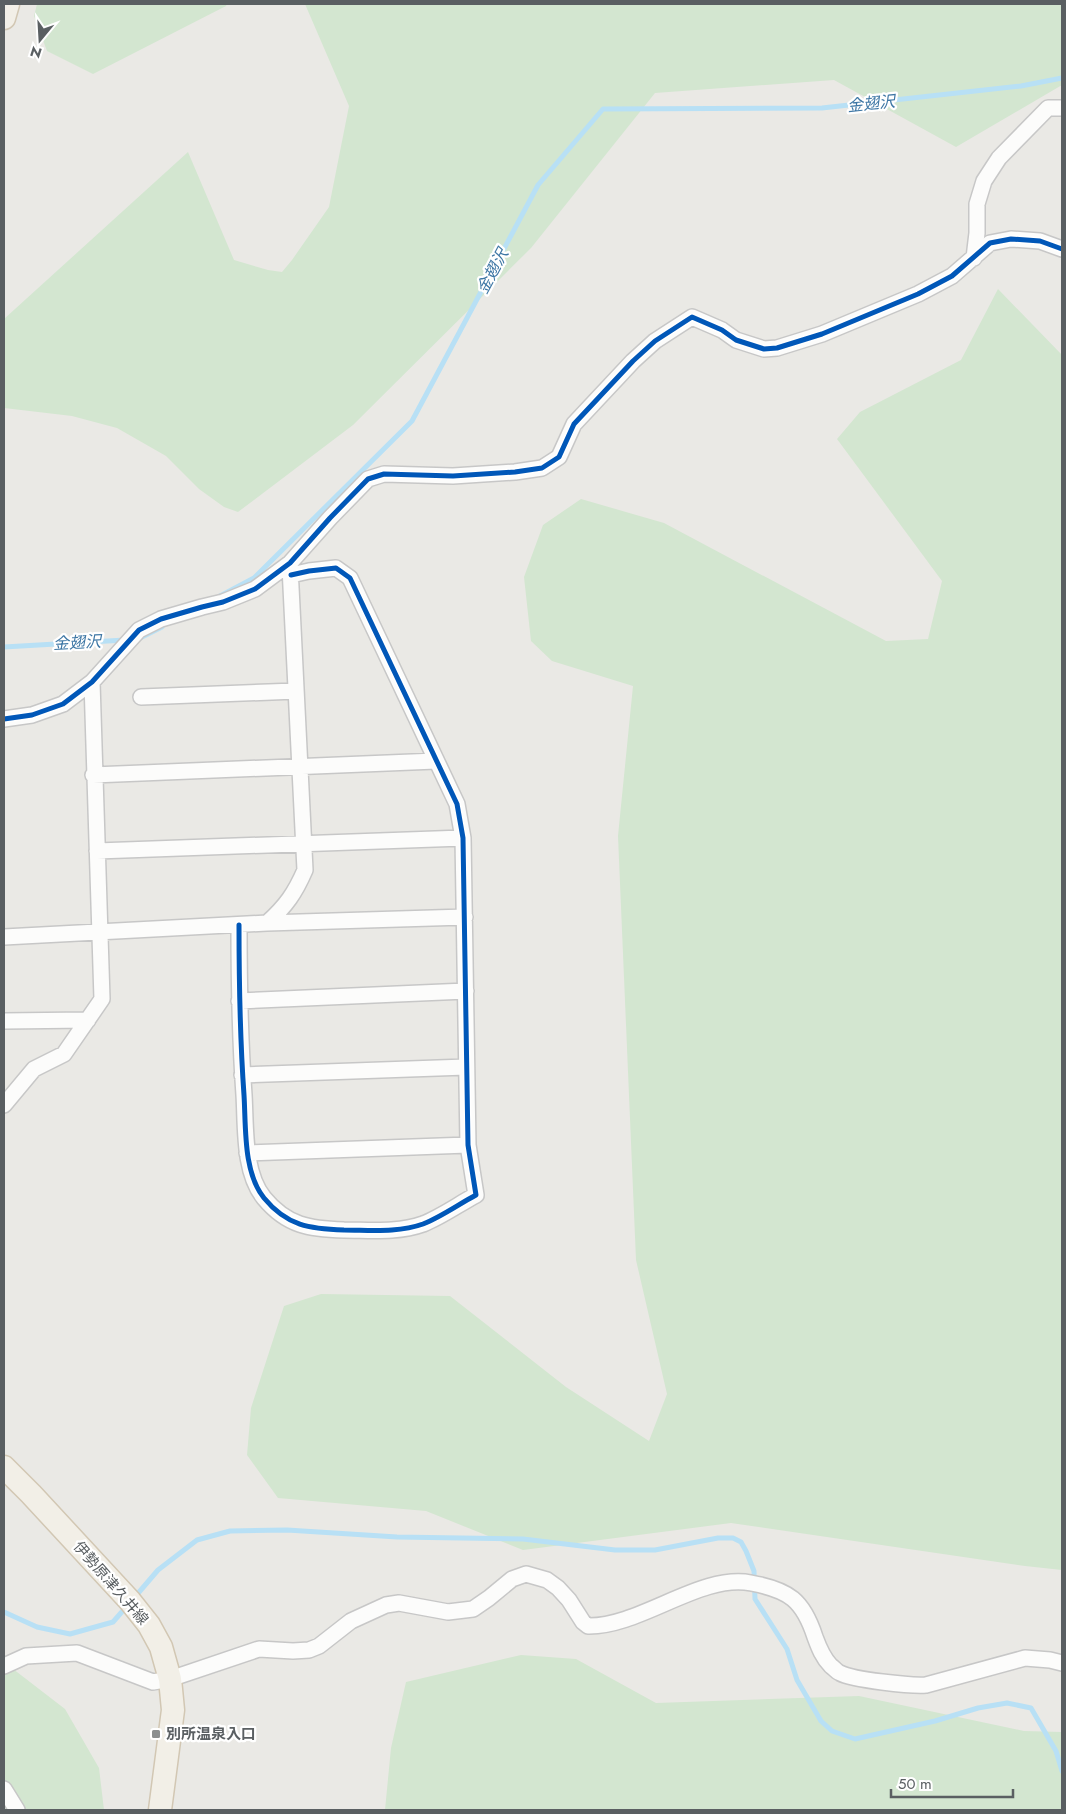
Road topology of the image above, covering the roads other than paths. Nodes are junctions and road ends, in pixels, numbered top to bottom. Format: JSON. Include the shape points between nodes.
{"nodes":[{"id":1,"x":8,"y":4,"type":"edge"},
{"id":2,"x":4,"y":18,"type":"edge"},
{"id":3,"x":1062,"y":108,"type":"edge"},
{"id":4,"x":1062,"y":249,"type":"edge"},
{"id":5,"x":974,"y":258,"type":"junction"},
{"id":6,"x":291,"y":569,"type":"junction"},
{"id":7,"x":92,"y":682,"type":"junction"},
{"id":8,"x":296,"y":691,"type":"junction"},
{"id":9,"x":141,"y":697,"type":"dead end"},
{"id":10,"x":4,"y":719,"type":"edge"},
{"id":11,"x":436,"y":761,"type":"junction"},
{"id":12,"x":300,"y":765,"type":"junction"},
{"id":13,"x":93,"y":775,"type":"junction"},
{"id":14,"x":463,"y":838,"type":"junction"},
{"id":15,"x":303,"y":844,"type":"junction"},
{"id":16,"x":97,"y":851,"type":"junction"},
{"id":17,"x":465,"y":917,"type":"junction"},
{"id":18,"x":267,"y":923,"type":"junction"},
{"id":19,"x":240,"y":925,"type":"junction"},
{"id":20,"x":100,"y":932,"type":"junction"},
{"id":21,"x":4,"y":936,"type":"edge"},
{"id":22,"x":466,"y":992,"type":"junction"},
{"id":23,"x":239,"y":1002,"type":"junction"},
{"id":24,"x":88,"y":1020,"type":"junction"},
{"id":25,"x":4,"y":1021,"type":"edge"},
{"id":26,"x":466,"y":1067,"type":"junction"},
{"id":27,"x":242,"y":1075,"type":"junction"},
{"id":28,"x":4,"y":1105,"type":"edge"},
{"id":29,"x":468,"y":1145,"type":"junction"},
{"id":30,"x":247,"y":1153,"type":"junction"},
{"id":31,"x":4,"y":1468,"type":"edge"},
{"id":32,"x":1062,"y":1663,"type":"edge"},
{"id":33,"x":4,"y":1666,"type":"edge"},
{"id":34,"x":170,"y":1679,"type":"junction"},
{"id":35,"x":4,"y":1789,"type":"edge"},
{"id":36,"x":16,"y":1810,"type":"edge"},
{"id":37,"x":160,"y":1810,"type":"edge"}],
"edges":[{"from":1,"to":2,"type":"main road"},
{"from":3,"to":5,"type":"street","via":[[1048,108],[999,158],[984,181],[977,204]]},
{"from":4,"to":5,"type":"street","via":[[1040,240],[1012,239],[990,243]]},
{"from":5,"to":6,"type":"street","via":[[952,276],[918,294],[822,334],[777,348],[764,349],[736,340],[692,317],[633,361],[574,424],[559,457],[542,468],[453,476],[384,474],[368,479],[330,518]]},
{"from":6,"to":7,"type":"street","via":[[223,602],[161,619],[139,630]]},
{"from":6,"to":8,"type":"street"},
{"from":6,"to":11,"type":"street","via":[[336,568],[350,578]]},
{"from":7,"to":10,"type":"street","via":[[63,704],[32,715]]},
{"from":7,"to":13,"type":"street"},
{"from":8,"to":9,"type":"street"},
{"from":8,"to":12,"type":"street"},
{"from":11,"to":12,"type":"street"},
{"from":11,"to":14,"type":"street","via":[[457,804]]},
{"from":12,"to":13,"type":"street"},
{"from":12,"to":15,"type":"street"},
{"from":13,"to":16,"type":"street"},
{"from":14,"to":15,"type":"street"},
{"from":14,"to":17,"type":"street"},
{"from":15,"to":16,"type":"street"},
{"from":15,"to":18,"type":"street","via":[[304,870],[297,889],[283,909]]},
{"from":16,"to":20,"type":"street"},
{"from":17,"to":18,"type":"street"},
{"from":17,"to":22,"type":"street"},
{"from":18,"to":19,"type":"street"},
{"from":19,"to":20,"type":"street"},
{"from":19,"to":23,"type":"street"},
{"from":20,"to":21,"type":"street"},
{"from":20,"to":24,"type":"street","via":[[102,998]]},
{"from":22,"to":23,"type":"street"},
{"from":22,"to":26,"type":"street"},
{"from":23,"to":27,"type":"street"},
{"from":24,"to":25,"type":"street"},
{"from":24,"to":28,"type":"street","via":[[64,1054],[34,1069]]},
{"from":26,"to":27,"type":"street"},
{"from":26,"to":29,"type":"street"},
{"from":27,"to":30,"type":"street"},
{"from":29,"to":30,"type":"street"},
{"from":29,"to":30,"type":"street","via":[[476,1195],[423,1224],[395,1230],[316,1230],[298,1225],[282,1216],[263,1197],[253,1178]]},
{"from":31,"to":34,"type":"main road","name":"伊勢原津久井線","via":[[145,1619],[164,1653]]},
{"from":32,"to":34,"type":"street","via":[[1025,1658],[914,1686],[856,1678],[841,1674],[824,1658],[807,1613],[798,1601],[760,1585],[739,1581],[724,1583],[607,1624],[588,1626],[558,1588],[547,1580],[526,1574],[512,1579],[473,1609],[448,1612],[408,1604],[386,1605],[351,1621],[320,1646],[310,1650],[259,1649]]},
{"from":33,"to":34,"type":"street","via":[[26,1656],[77,1653],[153,1682]]},
{"from":34,"to":37,"type":"main road","name":"伊勢原津久井線","via":[[172,1722]]},
{"from":35,"to":36,"type":"street"}]}
